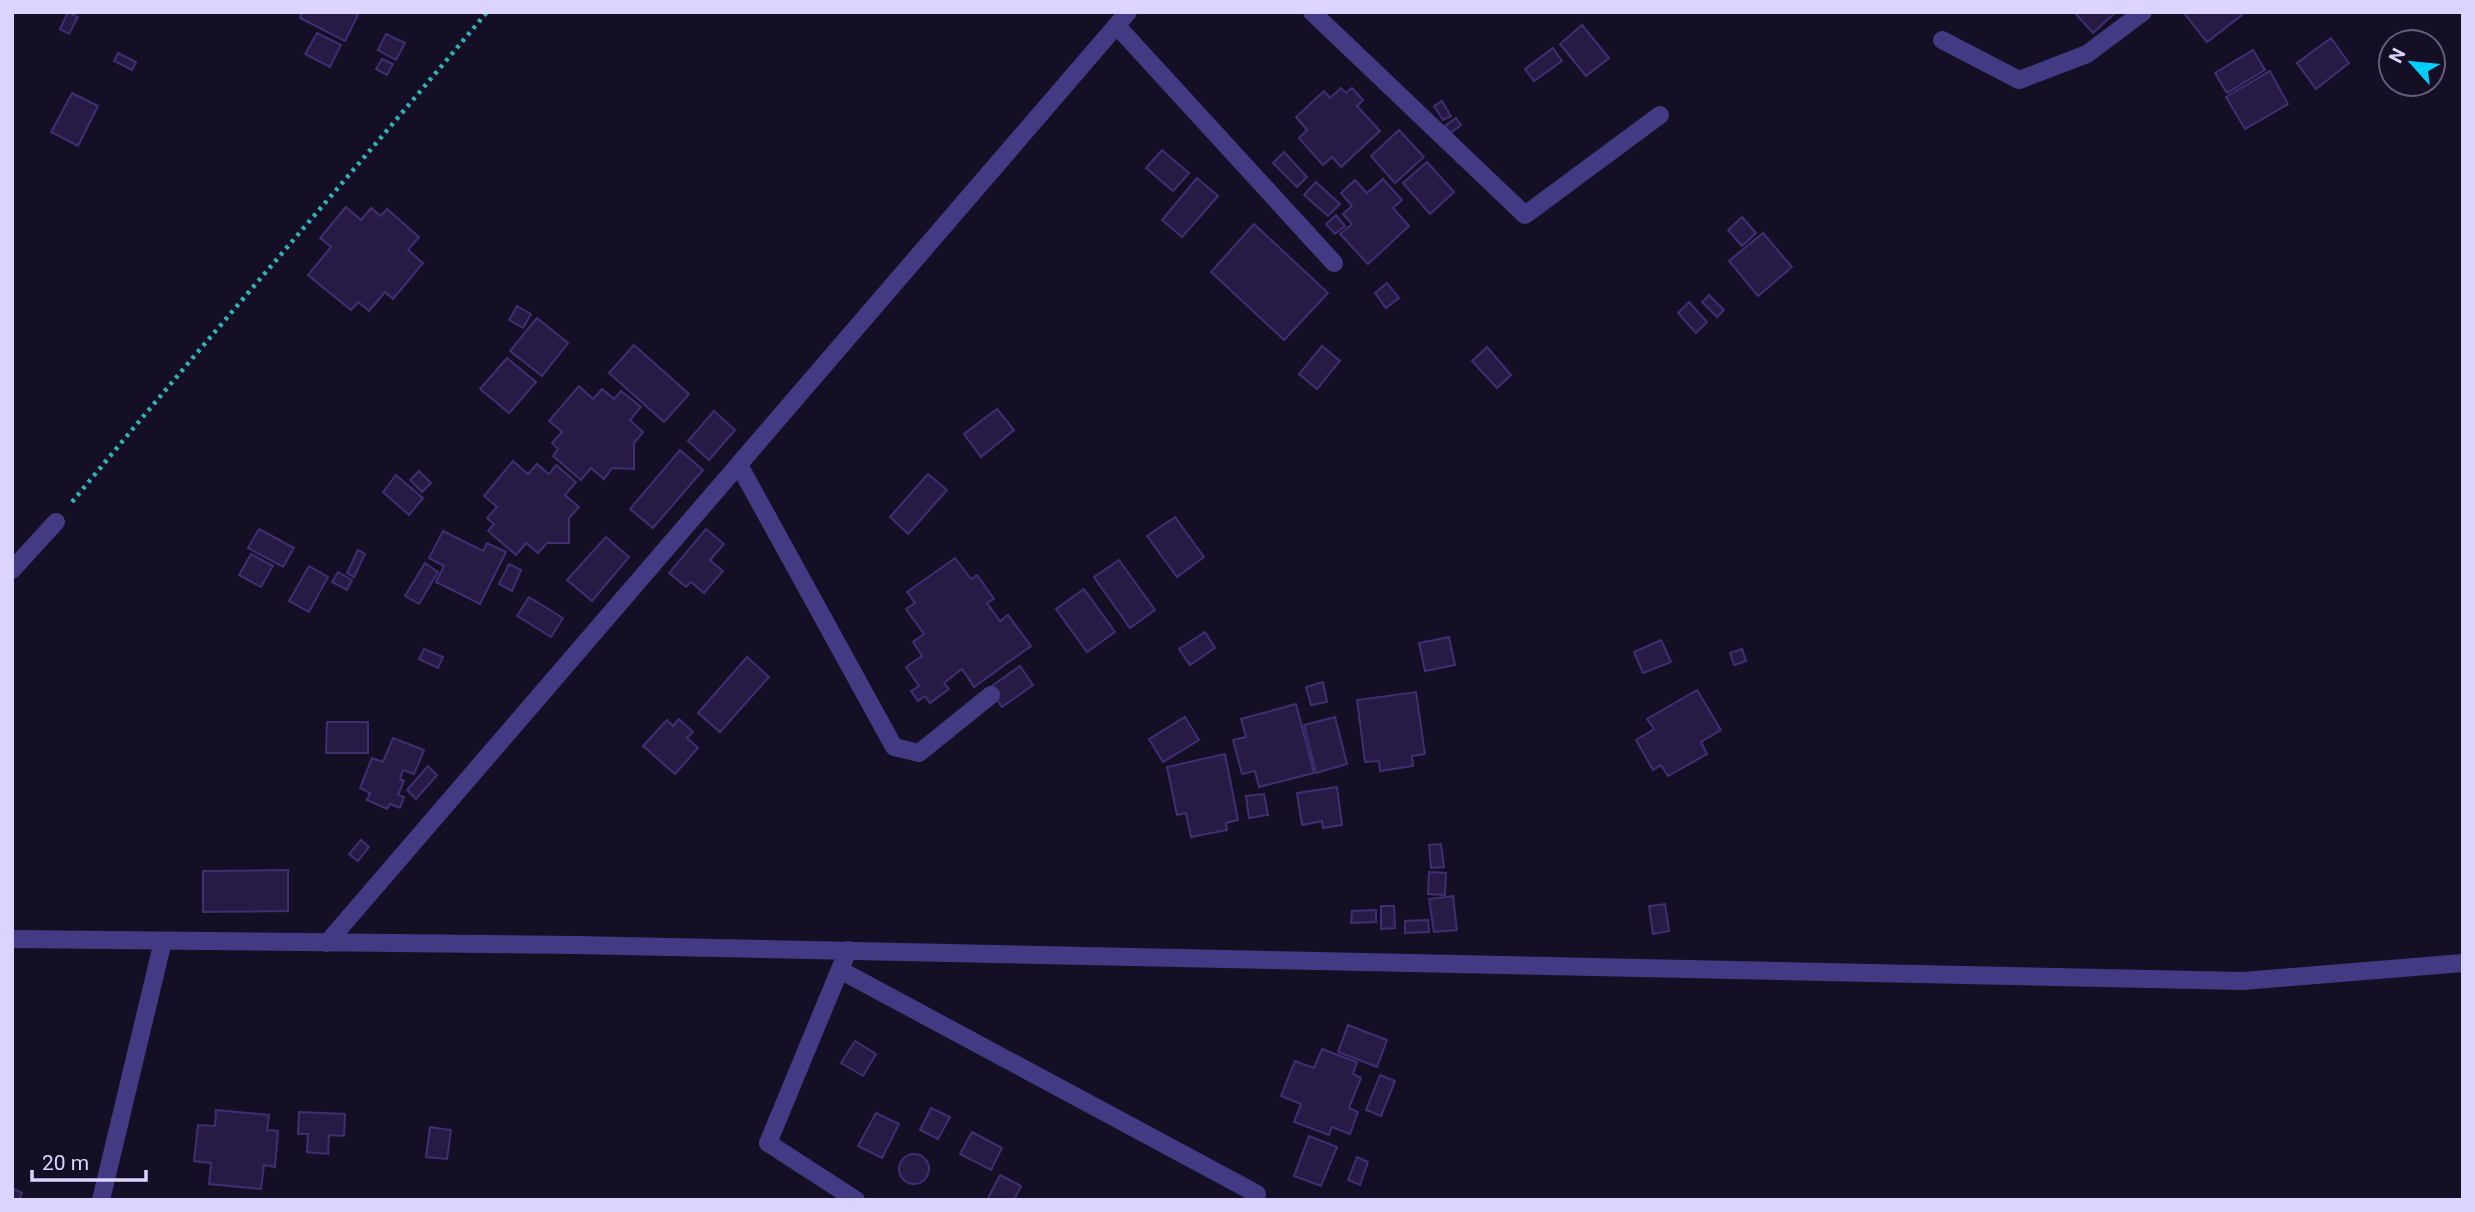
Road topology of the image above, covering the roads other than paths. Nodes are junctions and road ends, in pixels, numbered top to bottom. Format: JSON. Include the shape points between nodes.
{"nodes":[{"id":1,"x":1312,"y":12,"type":"edge"},
{"id":2,"x":2143,"y":12,"type":"edge"},
{"id":3,"x":1123,"y":19,"type":"edge"},
{"id":4,"x":1942,"y":40,"type":"dead end"},
{"id":5,"x":1660,"y":115,"type":"dead end"},
{"id":6,"x":1335,"y":263,"type":"dead end"},
{"id":7,"x":739,"y":465,"type":"junction"},
{"id":8,"x":56,"y":522,"type":"road end"},
{"id":9,"x":12,"y":570,"type":"edge"},
{"id":10,"x":991,"y":695,"type":"dead end"},
{"id":11,"x":12,"y":939,"type":"edge"},
{"id":12,"x":163,"y":941,"type":"junction"},
{"id":13,"x":327,"y":943,"type":"junction"},
{"id":14,"x":848,"y":950,"type":"junction"},
{"id":15,"x":2463,"y":963,"type":"edge"},
{"id":16,"x":840,"y":970,"type":"junction"},
{"id":17,"x":1257,"y":1194,"type":"dead end"},
{"id":18,"x":102,"y":1200,"type":"edge"},
{"id":19,"x":856,"y":1200,"type":"edge"}],
"edges":[{"from":1,"to":5,"type":"street","via":[[1525,215]]},
{"from":2,"to":4,"type":"street","via":[[2087,54],[2019,80]]},
{"from":3,"to":6,"type":"street"},
{"from":3,"to":7,"type":"street"},
{"from":7,"to":10,"type":"street","via":[[894,747],[919,753]]},
{"from":7,"to":13,"type":"street"},
{"from":8,"to":9,"type":"street"},
{"from":11,"to":12,"type":"street"},
{"from":12,"to":13,"type":"street"},
{"from":12,"to":18,"type":"street"},
{"from":13,"to":14,"type":"street"},
{"from":14,"to":15,"type":"street","via":[[2243,981]]},
{"from":14,"to":16,"type":"street"},
{"from":16,"to":17,"type":"street"},
{"from":16,"to":19,"type":"street","via":[[768,1143]]}]}
